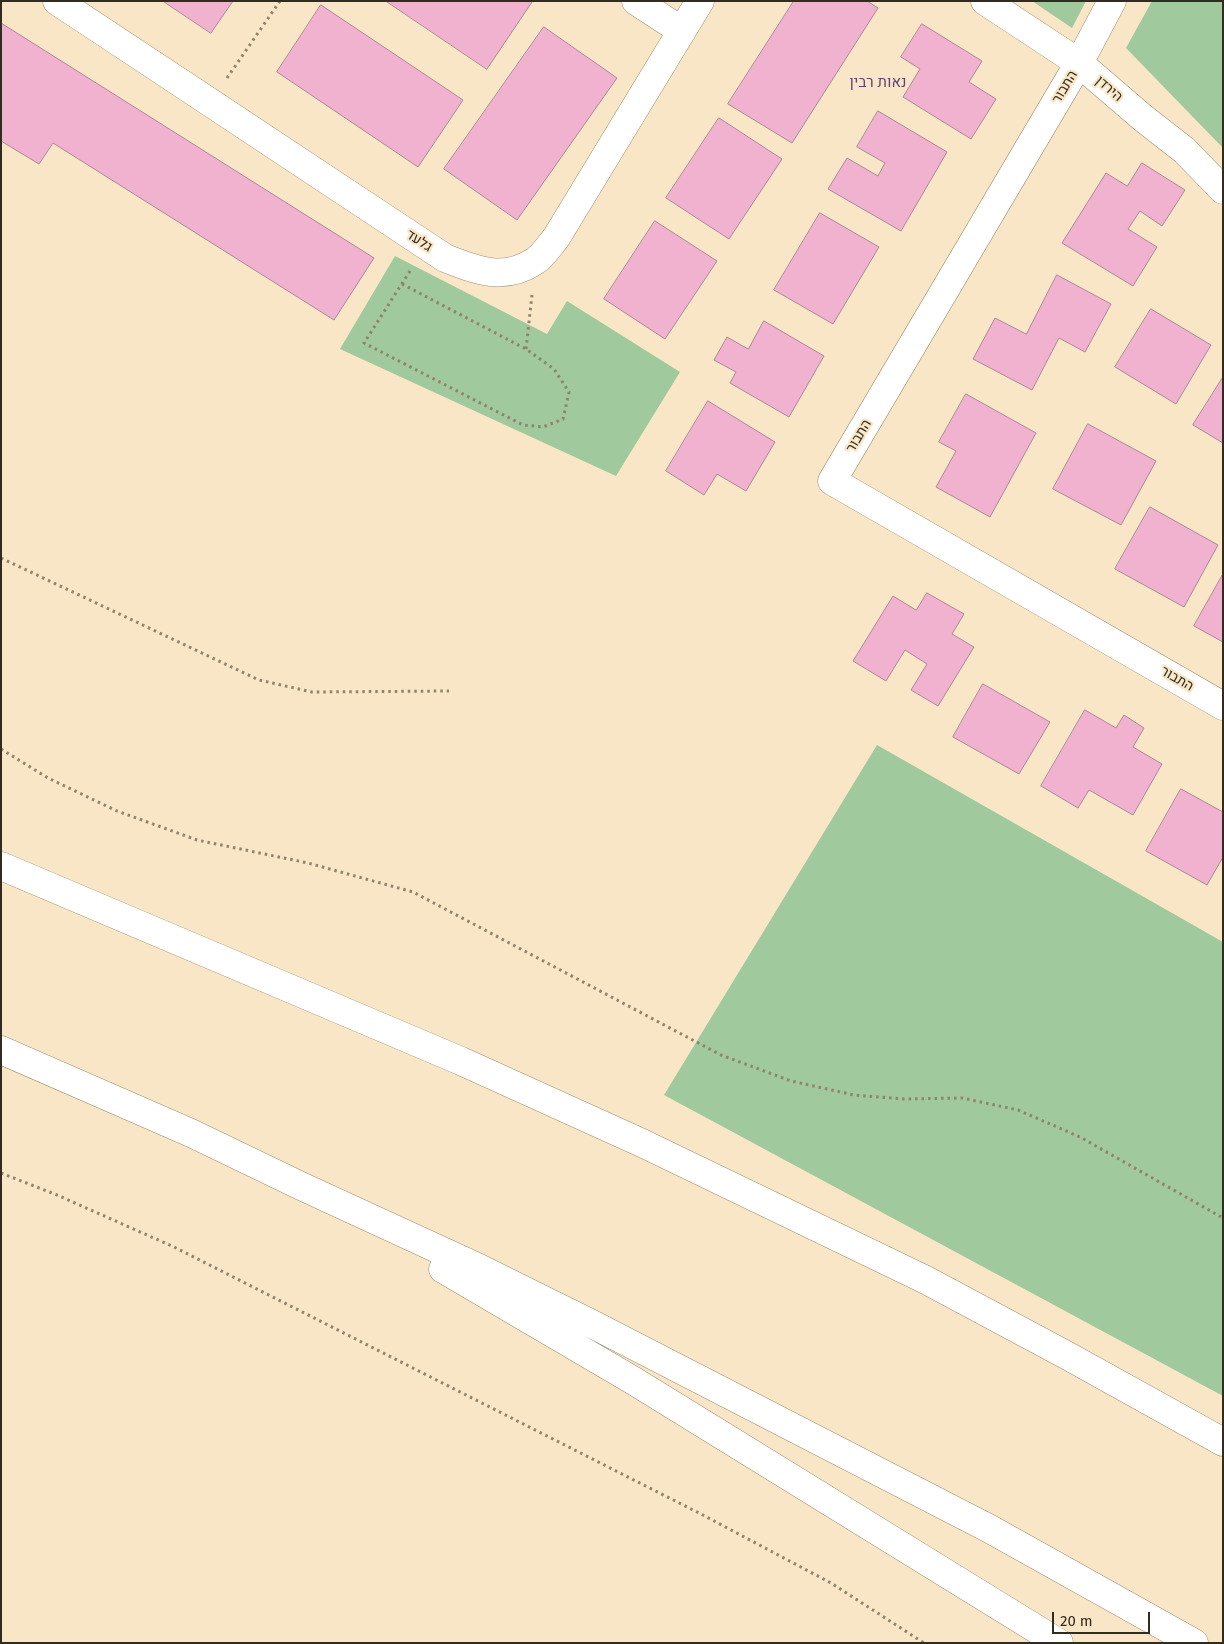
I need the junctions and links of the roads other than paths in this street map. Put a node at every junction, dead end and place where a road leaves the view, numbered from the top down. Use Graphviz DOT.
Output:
graph roads {
  1 [pos="57,1"];
  2 [pos="636,1"];
  3 [pos="700,1"];
  4 [pos="985,1"];
  5 [pos="1112,1"];
  6 [pos="682,31"];
  7 [pos="1079,63"];
  8 [pos="1223,190"];
  9 [pos="1223,706"];
  10 [pos="1,866"];
  11 [pos="1,1050"];
  12 [pos="301,1186"];
  13 [pos="1068,1356"];
  14 [pos="1223,1437"];
  15 [pos="1223,1442"];
  16 [pos="1059,1643"];
  17 [pos="1194,1643"];
  1 -- 6 [label="main road, גלעד"];
  2 -- 6 [label="main road"];
  3 -- 6 [label="main road, גלעד"];
  4 -- 7 [label="main road, הירדן"];
  5 -- 7 [label="main road, התבור"];
  7 -- 8 [label="main road, הירדן"];
  7 -- 9 [label="main road, התבור"];
  10 -- 13 [label="main road"];
  11 -- 12 [label="main road"];
  12 -- 16 [label="main road"];
  12 -- 17 [label="main road"];
  13 -- 14 [label="main road"];
  13 -- 15 [label="main road"];
}
